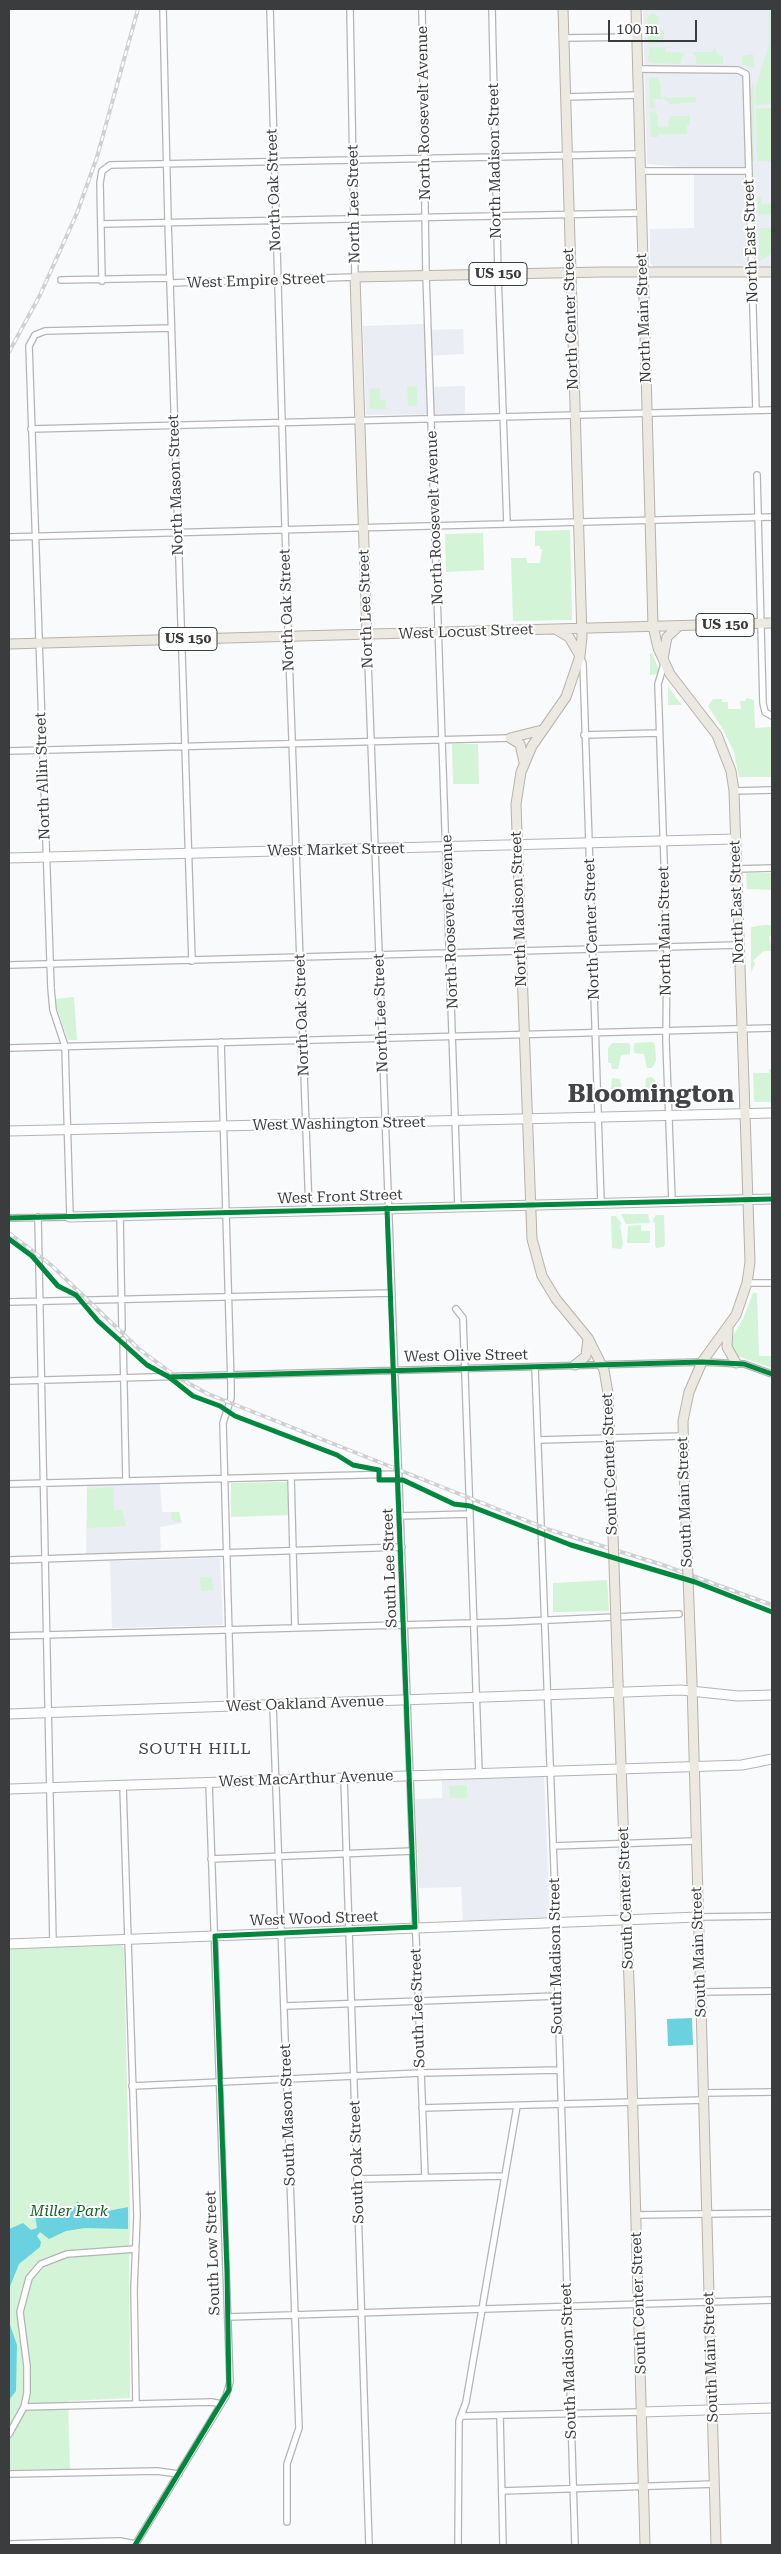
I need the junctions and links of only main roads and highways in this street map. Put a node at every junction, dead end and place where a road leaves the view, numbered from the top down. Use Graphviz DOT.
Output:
graph roads {
  1 [pos="563,9"];
  2 [pos="636,9"];
  3 [pos="642,272"];
  4 [pos="772,272"];
  5 [pos="569,273"];
  6 [pos="355,278"];
  7 [pos="772,624"];
  8 [pos="654,626"];
  9 [pos="678,626"];
  10 [pos="582,629"];
  11 [pos="554,630"];
  12 [pos="367,635"];
  13 [pos="9,644"];
  14 [pos="580,656"];
  15 [pos="663,660"];
  16 [pos="542,730"];
  17 [pos="524,762"];
  18 [pos="735,839"];
  19 [pos="517,844"];
  20 [pos="9,858"];
  21 [pos="745,1113"];
  22 [pos="772,1113"];
  23 [pos="527,1120"];
  24 [pos="9,1131"];
  25 [pos="772,1199"];
  26 [pos="748,1200"];
  27 [pos="530,1205"];
  28 [pos="70,1217"];
  29 [pos="747,1284"];
  30 [pos="728,1329"];
  31 [pos="588,1338"];
  32 [pos="736,1363"];
  33 [pos="575,1365"];
  34 [pos="692,1687"];
  35 [pos="618,1692"];
  36 [pos="772,1695"];
  37 [pos="9,1714"];
  38 [pos="772,1759"];
  39 [pos="693,1766"];
  40 [pos="622,1768"];
  41 [pos="9,1789"];
  42 [pos="698,1917"];
  43 [pos="626,1919"];
  44 [pos="9,1944"];
  45 [pos="772,2408"];
  46 [pos="712,2409"];
  47 [pos="642,2412"];
  48 [pos="645,2545"];
  49 [pos="716,2545"];
  1 -- 5 [label="main road, North Center Street"];
  2 -- 3 [label="main road, North Main Street"];
  3 -- 4 [label="main road, US 150"];
  3 -- 5 [label="main road, West Empire Street / US 150"];
  3 -- 8 [label="main road, North Main Street"];
  5 -- 6 [label="main road, West Empire Street / US 150"];
  5 -- 10 [label="main road, North Center Street"];
  6 -- 12 [label="main road, North Lee Street"];
  7 -- 9 [label="main road, US 150"];
  8 -- 9 [label="main road, US 150"];
  8 -- 10 [label="main road, West Locust Street / US 150"];
  8 -- 15 [label="main road, North East Street"];
  9 -- 15 [label="main road"];
  10 -- 11 [label="main road, West Locust Street / US 150"];
  10 -- 14 [label="main road, North Madison Street"];
  11 -- 12 [label="main road, West Locust Street / US 150"];
  11 -- 14 [label="main road"];
  12 -- 13 [label="main road, West Locust Street / US 150"];
  14 -- 16 [label="main road, North Madison Street"];
  15 -- 18 [label="main road, North East Street"];
  16 -- 17 [label="main road, North Madison Street"];
  16 -- 17 [label="main road"];
  17 -- 19 [label="main road, North Madison Street"];
  18 -- 19 [label="main road, West Market Street"];
  18 -- 21 [label="main road, North East Street"];
  19 -- 20 [label="main road, West Market Street"];
  19 -- 23 [label="main road, North Madison Street"];
  21 -- 22 [label="main road, West Washington Street"];
  21 -- 23 [label="main road, West Washington Street"];
  21 -- 26 [label="main road, North East Street"];
  23 -- 24 [label="main road, West Washington Street"];
  23 -- 27 [label="main road, North Madison Street"];
  25 -- 26 [label="main road, West Front Street"];
  26 -- 27 [label="main road, West Front Street"];
  26 -- 29 [label="main road, North East Street"];
  27 -- 28 [label="main road, West Front Street"];
  27 -- 31 [label="main road, South Center Street"];
  29 -- 30 [label="main road, South Main Street"];
  30 -- 32 [label="main road"];
  30 -- 34 [label="main road, South Main Street, bridge"];
  31 -- 33 [label="main road"];
  31 -- 35 [label="main road, South Center Street, bridge"];
  34 -- 35 [label="main road, West Oakland Avenue"];
  34 -- 36 [label="main road, West Oakland Avenue"];
  34 -- 39 [label="main road, South Main Street"];
  35 -- 37 [label="main road, West Oakland Avenue"];
  35 -- 40 [label="main road, South Center Street"];
  38 -- 39 [label="main road, West MacArthur Avenue"];
  39 -- 40 [label="main road, West MacArthur Avenue"];
  39 -- 42 [label="main road, South Main Street"];
  40 -- 41 [label="main road, West MacArthur Avenue"];
  40 -- 43 [label="main road, South Center Street"];
  42 -- 43 [label="main road, West Wood Street"];
  42 -- 46 [label="main road, South Main Street"];
  43 -- 44 [label="main road, West Wood Street"];
  43 -- 47 [label="main road, South Center Street"];
  45 -- 46 [label="main road"];
  46 -- 47 [label="main road"];
  46 -- 49 [label="main road, South Main Street"];
  47 -- 48 [label="main road, South Center Street"];
}
